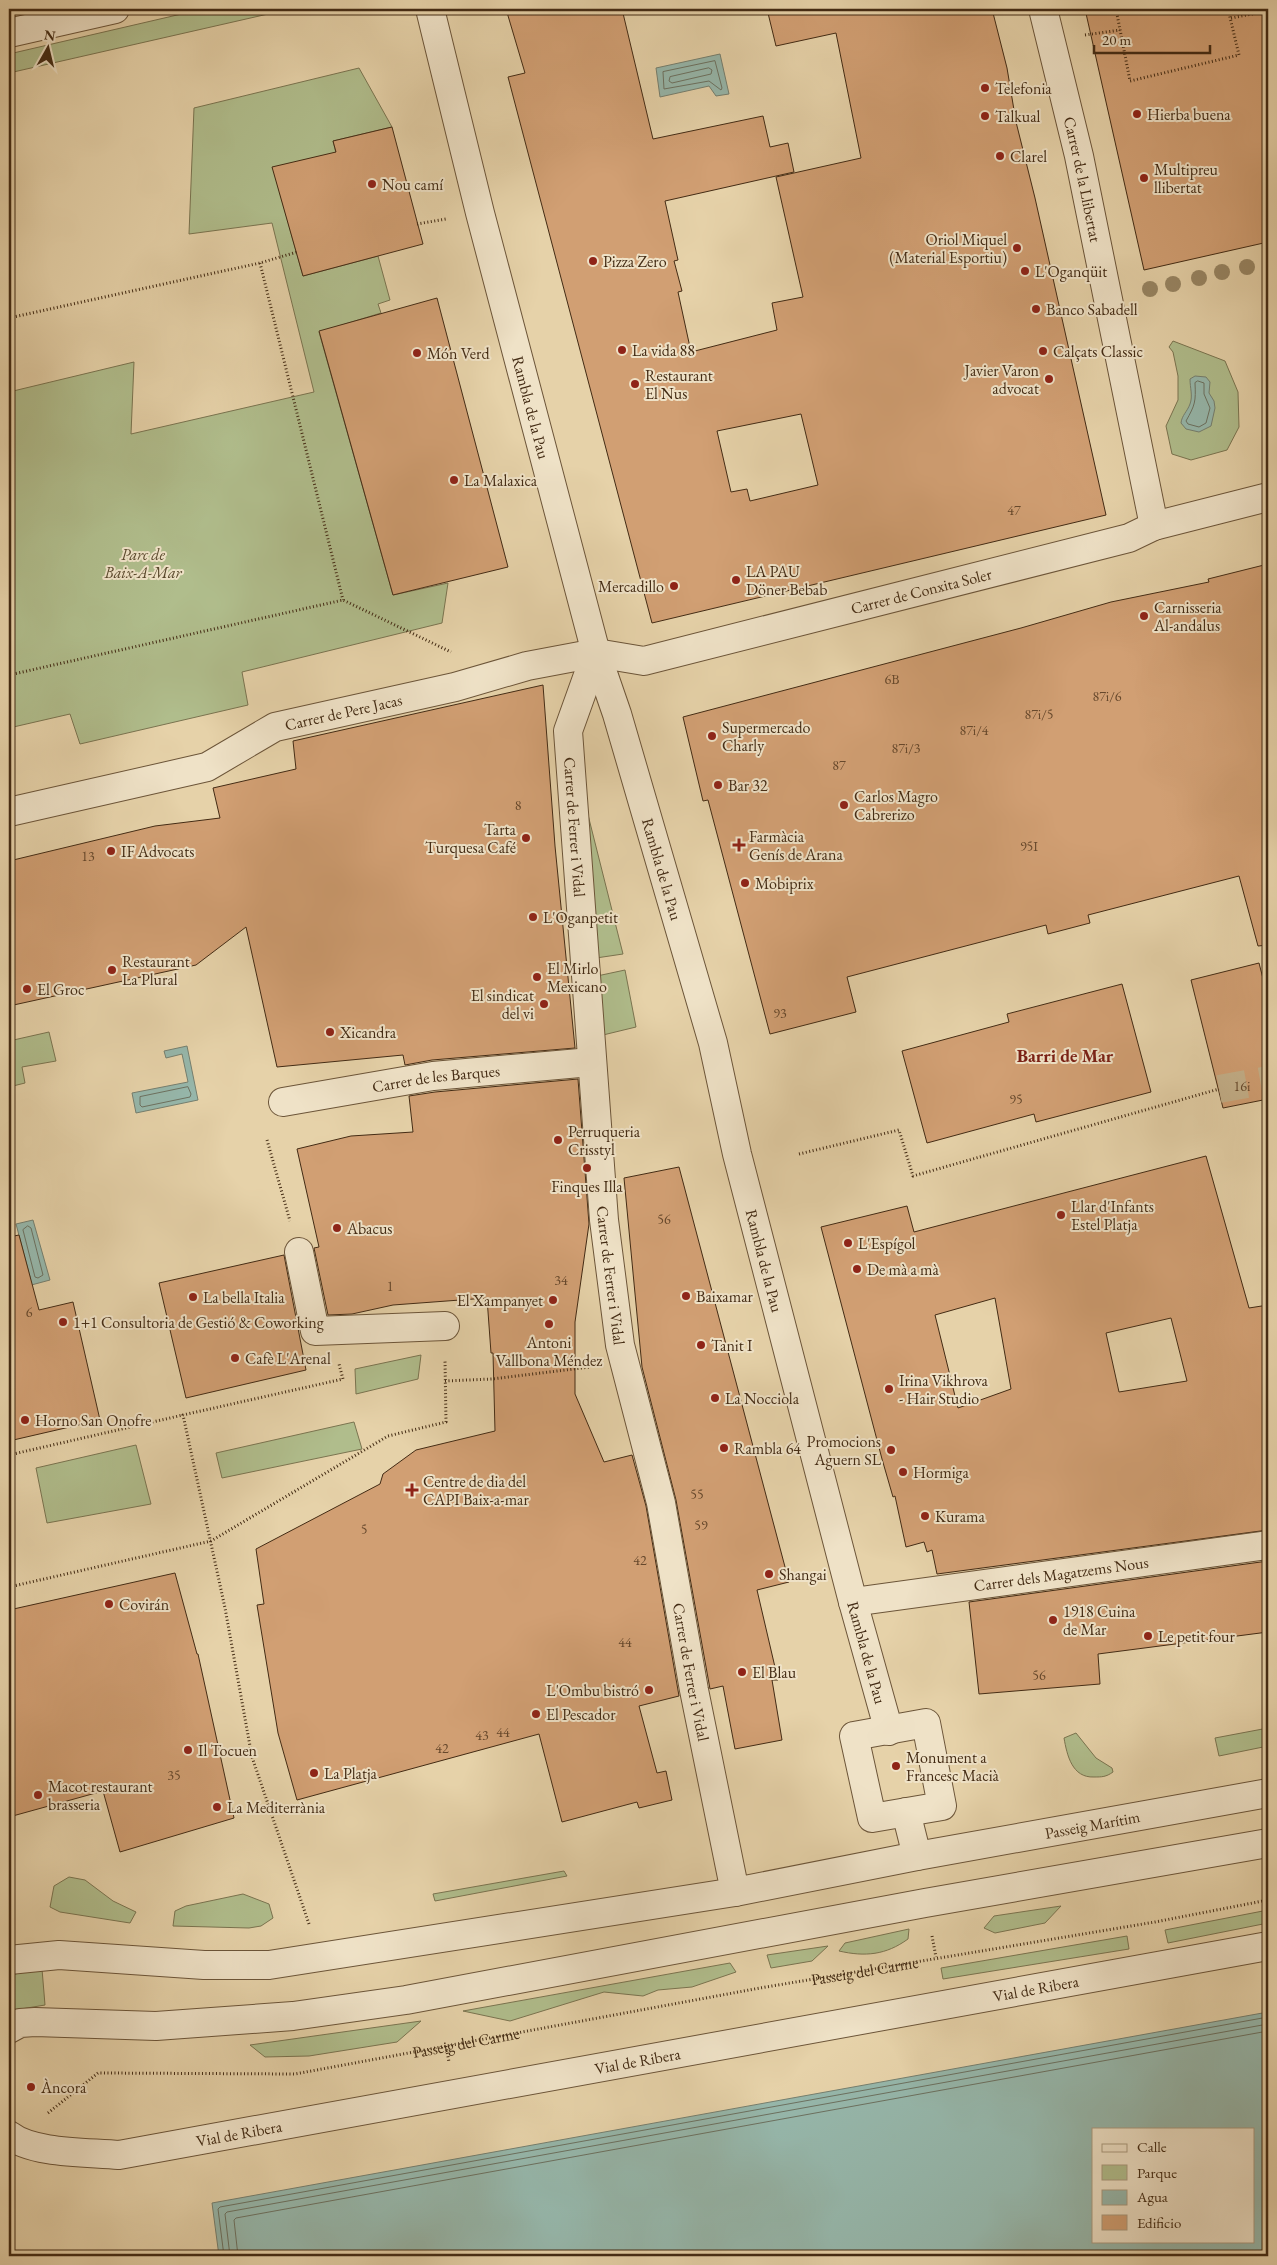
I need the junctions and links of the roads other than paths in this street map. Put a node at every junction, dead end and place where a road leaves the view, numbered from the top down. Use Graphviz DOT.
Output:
graph roads {
  1 [pos="115,9"];
  2 [pos="430,9"];
  3 [pos="1043,9"];
  4 [pos="9,33"];
  5 [pos="1268,497"];
  6 [pos="1154,526"];
  7 [pos="686,649"];
  8 [pos="596,653"];
  9 [pos="9,812"];
  10 [pos="591,1062"];
  11 [pos="283,1102"];
  12 [pos="299,1252"];
  13 [pos="445,1326"];
  14 [pos="1268,1545"];
  15 [pos="853,1602"];
  16 [pos="889,1731"];
  17 [pos="1268,1793"];
  18 [pos="906,1812"];
  19 [pos="1268,1843"];
  20 [pos="917,1856"];
  21 [pos="735,1892"];
  22 [pos="1268,1946"];
  23 [pos="9,1960"];
  24 [pos="9,2029"];
  25 [pos="14,2139"];
  1 -- 4 [label="street"];
  2 -- 8 [label="street, Rambla de la Pau"];
  3 -- 6 [label="street, Carrer de la Llibertat"];
  5 -- 6 [label="street, Carrer de Conxita Soler"];
  6 -- 7 [label="street, Carrer de Conxita Soler"];
  7 -- 8 [label="street, Carrer de Pere Jacas"];
  8 -- 9 [label="street, Carrer de Pere Jacas"];
  8 -- 10 [label="street, Carrer de Ferrer i Vidal"];
  8 -- 15 [label="street, Rambla de la Pau"];
  10 -- 11 [label="street, Carrer de les Barques"];
  10 -- 21 [label="street, Carrer de Ferrer i Vidal"];
  12 -- 13 [label="street"];
  14 -- 15 [label="street, Carrer dels Magatzems Nous"];
  15 -- 16 [label="street, Rambla de la Pau"];
  16 -- 18 [label="street"];
  16 -- 18 [label="street"];
  17 -- 20 [label="street, Passeig Marítim"];
  18 -- 20 [label="street"];
  19 -- 24 [label="street"];
  20 -- 21 [label="street"];
  21 -- 23 [label="street"];
  22 -- 25 [label="street, Vial de Ribera"];
}
